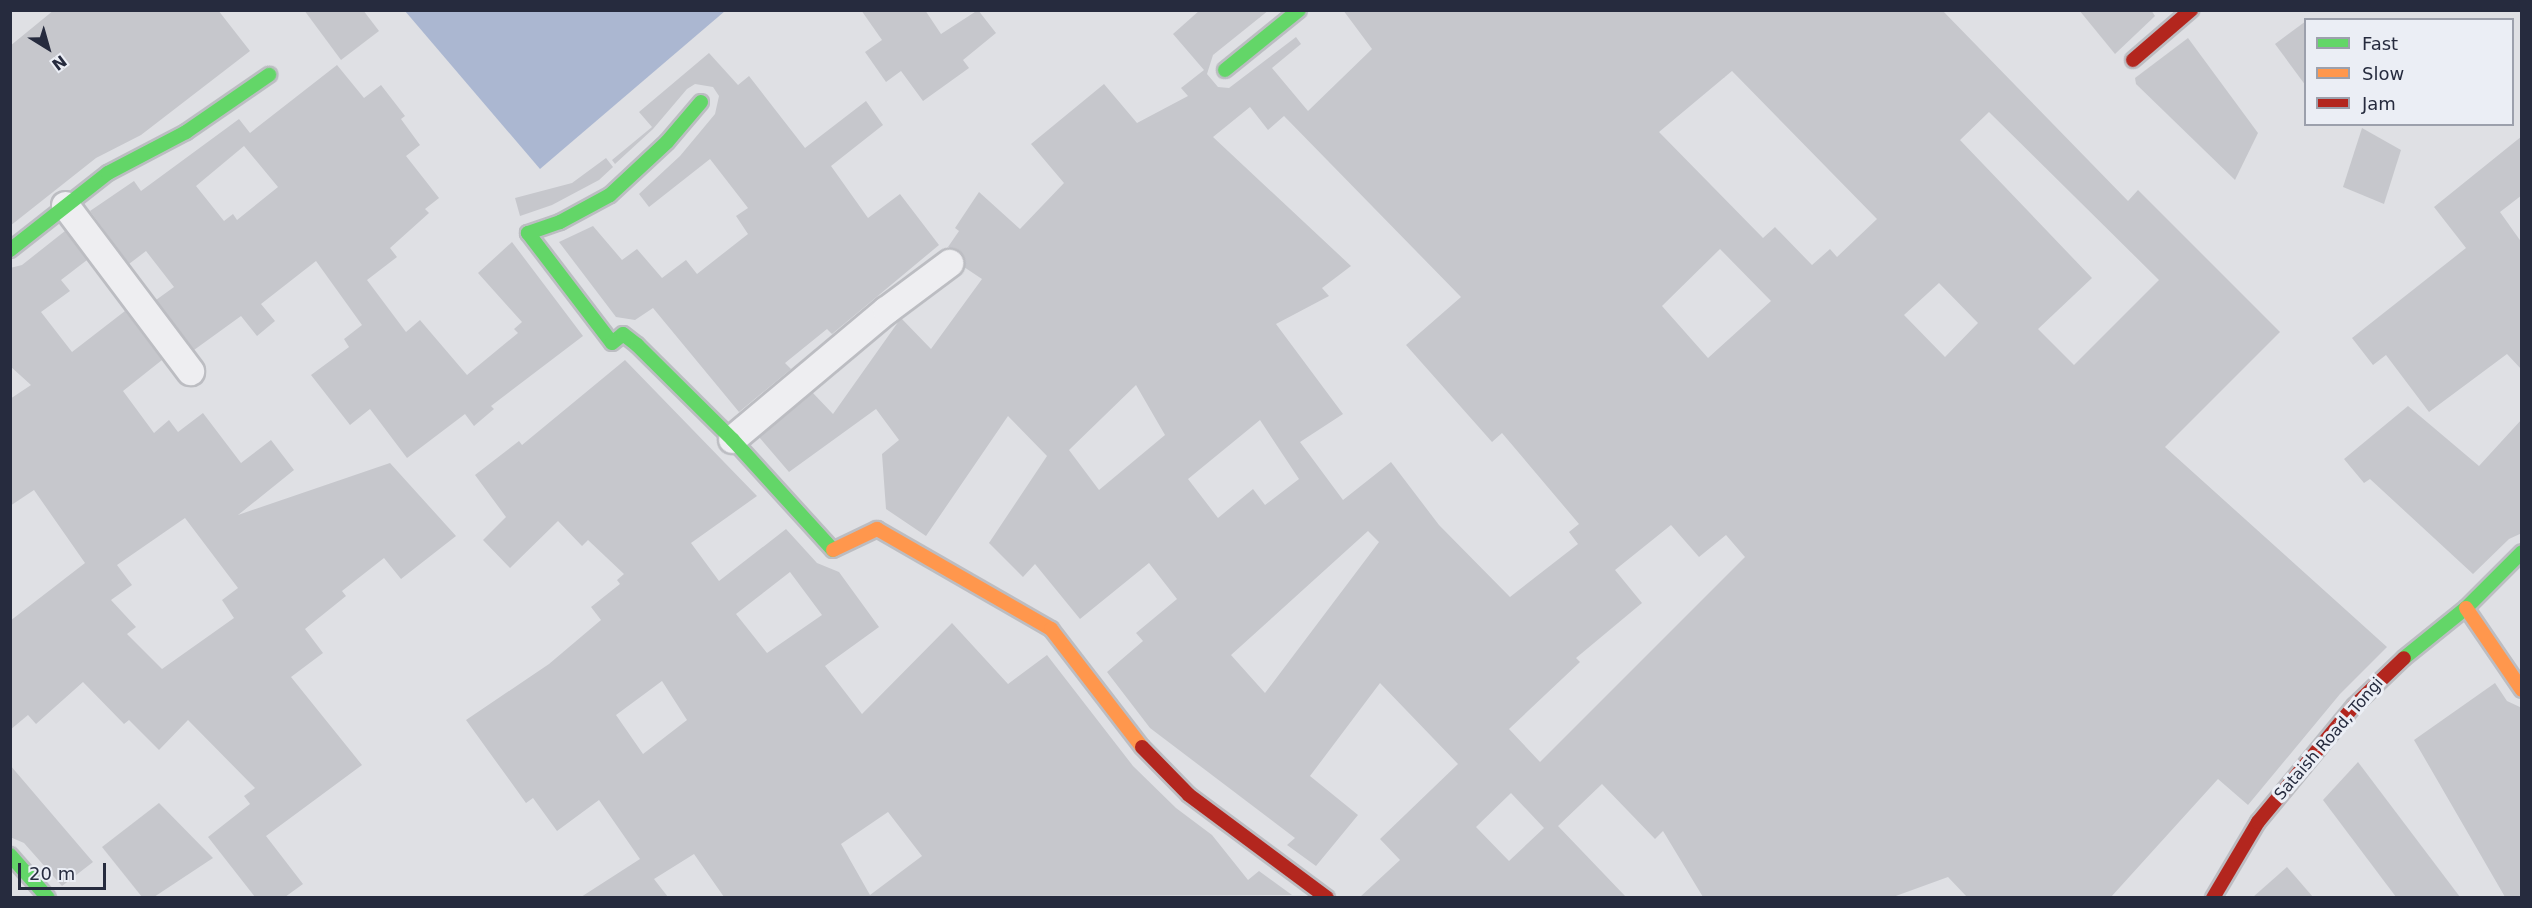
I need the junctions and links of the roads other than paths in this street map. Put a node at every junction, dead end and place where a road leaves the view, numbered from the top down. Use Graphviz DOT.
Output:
graph roads {
  1 [pos="1299,10"];
  2 [pos="2191,10"];
  3 [pos="2133,60"];
  4 [pos="1225,70"];
  5 [pos="269,75"];
  6 [pos="701,102"];
  7 [pos="65,205"];
  8 [pos="10,250"];
  9 [pos="949,263"];
  10 [pos="190,371"];
  11 [pos="732,439"];
  12 [pos="2522,552"];
  13 [pos="2466,608"];
  14 [pos="2522,690"];
  15 [pos="10,855"];
  16 [pos="48,897"];
  17 [pos="1327,897"];
  18 [pos="2213,897"];
  1 -- 4 [label="street"];
  2 -- 3 [label="street"];
  5 -- 7 [label="street"];
  6 -- 11 [label="street"];
  7 -- 8 [label="street"];
  7 -- 10 [label="street"];
  9 -- 11 [label="street"];
  11 -- 17 [label="street"];
  12 -- 13 [label="street, Sataish Road, Tongi"];
  13 -- 14 [label="street"];
  13 -- 18 [label="street, Sataish Road, Tongi"];
  15 -- 16 [label="street"];
}
